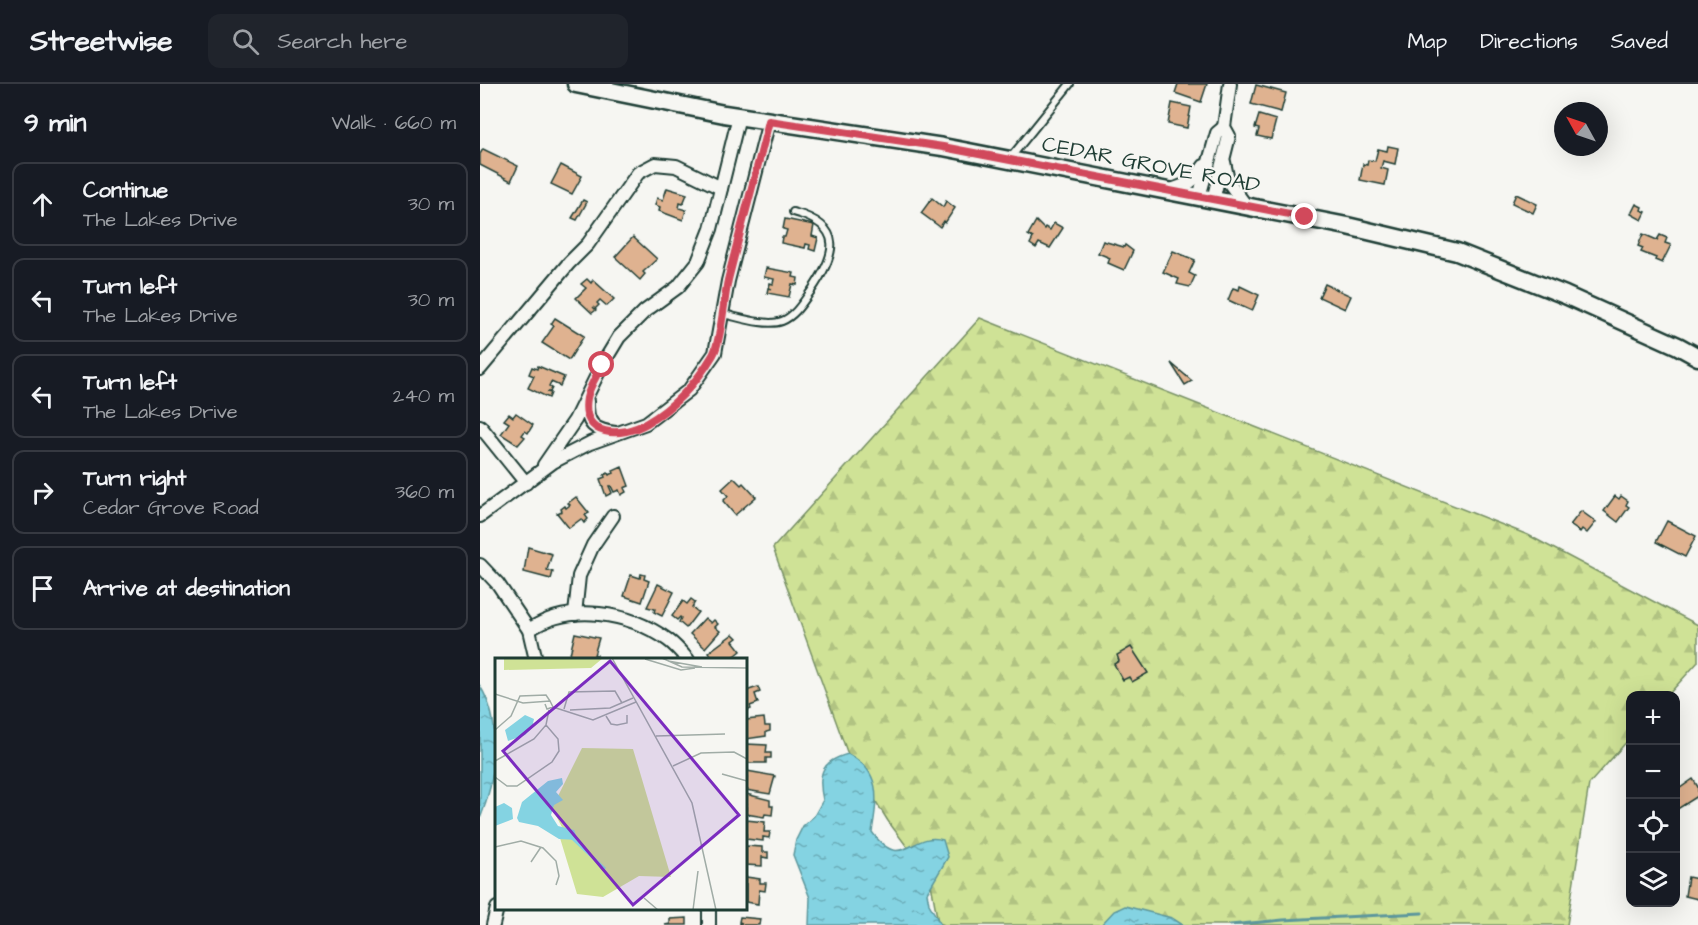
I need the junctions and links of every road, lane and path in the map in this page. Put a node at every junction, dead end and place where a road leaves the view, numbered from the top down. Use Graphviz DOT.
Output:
graph roads {
  1 [pos="576,84"];
  2 [pos="1070,84"];
  3 [pos="1230,84"];
  4 [pos="739,116"];
  5 [pos="769,121"];
  6 [pos="1224,127"];
  7 [pos="1211,154"];
  8 [pos="1223,158"];
  9 [pos="1009,160"];
  10 [pos="721,188"];
  11 [pos="1167,191"];
  12 [pos="1206,198"];
  13 [pos="1246,206"];
  14 [pos="793,212"];
  15 [pos="722,314"];
  16 [pos="1698,357"];
  17 [pos="480,369"];
  18 [pos="587,397"];
  19 [pos="480,426"];
  20 [pos="618,433"];
  21 [pos="538,474"];
  22 [pos="526,483"];
  23 [pos="480,516"];
  24 [pos="613,516"];
  25 [pos="480,565"];
  26 [pos="575,614"];
  27 [pos="529,630"];
  28 [pos="536,658"];
  29 [pos="686,658"];
  30 [pos="497,910"];
  31 [pos="494,925"];
  1 -- 4 [label="main road, CEDAR GROVE ROAD"];
  2 -- 9 [label="lane"];
  3 -- 6 [label="street"];
  4 -- 5 [label="main road, CEDAR GROVE ROAD"];
  4 -- 10 [label="street"];
  5 -- 9 [label="main road, CEDAR GROVE ROAD"];
  5 -- 15 [label="street"];
  6 -- 7 [label="street"];
  6 -- 8 [label="street"];
  7 -- 11 [label="street"];
  7 -- 12 [label="street"];
  8 -- 12 [label="street"];
  8 -- 13 [label="street"];
  9 -- 11 [label="main road, CEDAR GROVE ROAD"];
  10 -- 17 [label="street"];
  10 -- 18 [label="street"];
  11 -- 12 [label="main road, CEDAR GROVE ROAD"];
  12 -- 13 [label="main road, CEDAR GROVE ROAD"];
  13 -- 16 [label="main road, CEDAR GROVE ROAD"];
  14 -- 15 [label="lane"];
  15 -- 20 [label="street"];
  18 -- 20 [label="street"];
  18 -- 21 [label="street"];
  19 -- 22 [label="street"];
  20 -- 21 [label="street"];
  21 -- 22 [label="street"];
  22 -- 23 [label="street"];
  24 -- 26 [label="street"];
  25 -- 27 [label="street"];
  26 -- 27 [label="street"];
  26 -- 29 [label="street"];
  27 -- 28 [label="street"];
  30 -- 31 [label="street"];
}
